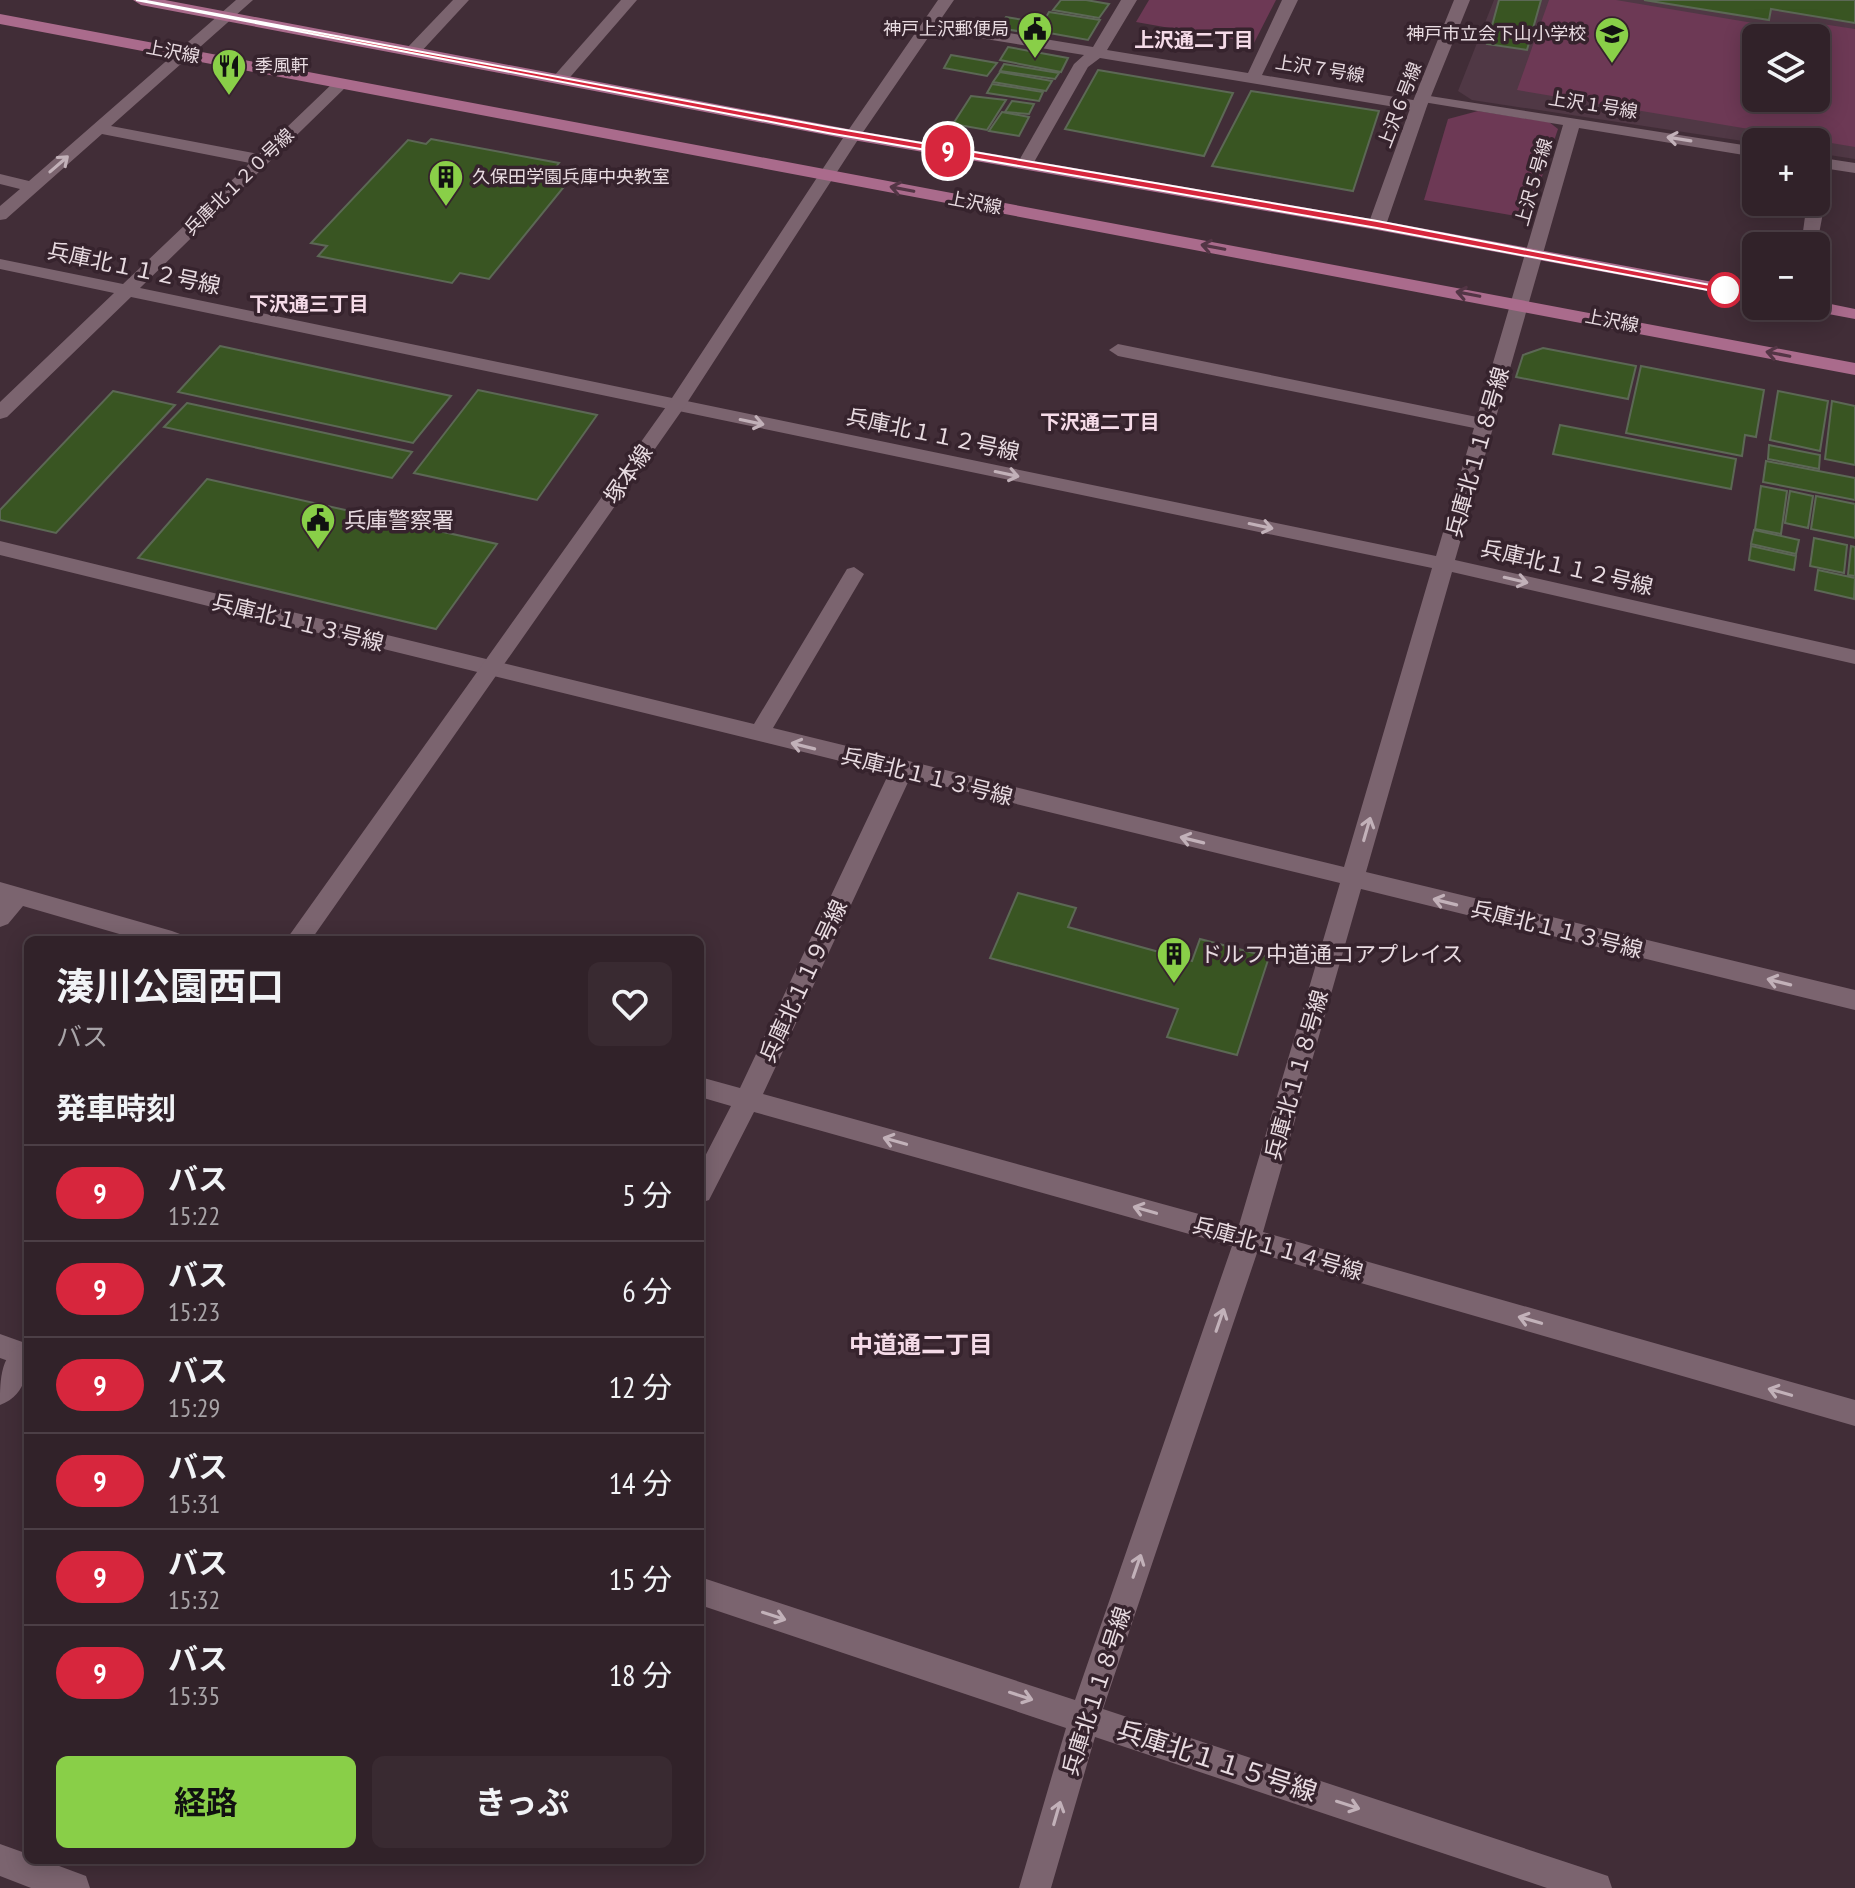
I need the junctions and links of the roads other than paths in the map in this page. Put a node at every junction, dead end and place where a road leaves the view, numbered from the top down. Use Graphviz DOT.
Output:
graph roads {
  1 [pos="141,0"];
  2 [pos="245,0"];
  3 [pos="461,0"];
  4 [pos="629,0"];
  5 [pos="946,0"];
  6 [pos="1129,0"];
  7 [pos="1290,0"];
  8 [pos="1462,0"];
  9 [pos="227,16"];
  10 [pos="0,19"];
  11 [pos="930,25"];
  12 [pos="413,51"];
  13 [pos="1098,52"];
  14 [pos="184,54"];
  15 [pos="1253,78"];
  16 [pos="559,80"];
  17 [pos="340,85"];
  18 [pos="1421,101"];
  19 [pos="1572,122"];
  20 [pos="99,129"];
  21 [pos="853,135"];
  22 [pos="1742,150"];
  23 [pos="262,160"];
  24 [pos="1025,164"];
  25 [pos="1855,168"];
  26 [pos="828,175"];
  27 [pos="1830,177"];
  28 [pos="0,179"];
  29 [pos="33,187"];
  30 [pos="0,215"];
  31 [pos="1377,225"];
  32 [pos="1534,254"];
  33 [pos="0,264"];
  34 [pos="125,290"];
  35 [pos="1742,292"];
  36 [pos="1520,304"];
  37 [pos="1830,309"];
  38 [pos="1855,314"];
  39 [pos="1118,350"];
  40 [pos="1855,369"];
  41 [pos="676,406"];
  42 [pos="0,413"];
  43 [pos="1485,424"];
  44 [pos="0,548"];
  45 [pos="1444,564"];
  46 [pos="854,574"];
  47 [pos="1855,657"];
  48 [pos="489,669"];
  49 [pos="758,735"];
  50 [pos="902,770"];
  51 [pos="1353,879"];
  52 [pos="9,894"];
  53 [pos="0,918"];
  54 [pos="158,936"];
  55 [pos="301,936"];
  56 [pos="1855,1000"];
  57 [pos="704,1088"];
  58 [pos="747,1100"];
  59 [pos="704,1184"];
  60 [pos="1248,1239"];
  61 [pos="21,1352"];
  62 [pos="0,1392"];
  63 [pos="1855,1413"];
  64 [pos="704,1592"];
  65 [pos="1085,1717"];
  66 [pos="0,1860"];
  67 [pos="74,1888"];
  68 [pos="1035,1888"];
  69 [pos="1596,1888"];
  1 -- 9 [label="main road"];
  2 -- 9 [label="street"];
  3 -- 12 [label="street"];
  4 -- 16 [label="street"];
  5 -- 11 [label="street, 塚本線"];
  6 -- 13 [label="street"];
  7 -- 15 [label="street"];
  8 -- 18 [label="street, 上沢６号線"];
  9 -- 12 [label="main road"];
  9 -- 14 [label="street"];
  10 -- 14 [label="main road, 上沢線"];
  11 -- 13 [label="street, 上沢７号線"];
  11 -- 21 [label="street, 塚本線"];
  12 -- 16 [label="main road"];
  13 -- 15 [label="street, 上沢７号線"];
  13 -- 24 [label="street"];
  14 -- 17 [label="main road, 上沢線"];
  14 -- 20 [label="street"];
  15 -- 18 [label="street, 上沢７号線"];
  16 -- 21 [label="main road"];
  17 -- 23 [label="street, 兵庫北１２０号線"];
  17 -- 26 [label="main road, 上沢線"];
  18 -- 19 [label="street, 上沢１号線"];
  18 -- 31 [label="street, 上沢６号線"];
  22 -- 19 [label="street, 上沢１号線, one-way"];
  19 -- 32 [label="street, 上沢５号線"];
  20 -- 23 [label="street"];
  29 -- 20 [label="street, one-way"];
  21 -- 24 [label="main road"];
  21 -- 26 [label="street, 塚本線"];
  23 -- 34 [label="street, 兵庫北１２０号線"];
  24 -- 31 [label="main road"];
  25 -- 27 [label="street"];
  36 -- 26 [label="main road, 上沢線, one-way"];
  26 -- 41 [label="street, 塚本線"];
  28 -- 29 [label="street"];
  29 -- 30 [label="street"];
  31 -- 32 [label="main road"];
  32 -- 35 [label="main road"];
  32 -- 36 [label="street, 兵庫北１１８号線"];
  33 -- 34 [label="street, 兵庫北１１２号線"];
  34 -- 41 [label="street, 兵庫北１１２号線"];
  34 -- 42 [label="street, 兵庫北１２０号線"];
  40 -- 36 [label="main road, 上沢線, one-way"];
  36 -- 43 [label="street, 兵庫北１１８号線"];
  37 -- 38 [label="main road"];
  39 -- 43 [label="street"];
  41 -- 45 [label="street, 兵庫北１１２号線, one-way"];
  41 -- 48 [label="street, 塚本線"];
  43 -- 45 [label="street, 兵庫北１１８号線"];
  44 -- 48 [label="street, 兵庫北１１３号線"];
  45 -- 47 [label="street, 兵庫北１１２号線, one-way"];
  51 -- 45 [label="street, 兵庫北１１８号線, one-way"];
  46 -- 49 [label="street"];
  48 -- 49 [label="street, 兵庫北１１３号線"];
  48 -- 55 [label="street, 塚本線"];
  50 -- 49 [label="street, 兵庫北１１３号線, one-way"];
  51 -- 50 [label="street, 兵庫北１１３号線, one-way"];
  50 -- 58 [label="street, 兵庫北１１９号線"];
  56 -- 51 [label="street, 兵庫北１１３号線, one-way"];
  51 -- 60 [label="street, 兵庫北１１８号線"];
  52 -- 53 [label="street"];
  52 -- 54 [label="street"];
  57 -- 58 [label="street, 兵庫北１１４号線"];
  58 -- 59 [label="street, 兵庫北１１９号線"];
  60 -- 58 [label="street, 兵庫北１１４号線, one-way"];
  63 -- 60 [label="street, 兵庫北１１４号線, one-way"];
  65 -- 60 [label="street, 兵庫北１１８号線, one-way"];
  61 -- 62 [label="street"];
  64 -- 65 [label="street, 兵庫北１１５号線, one-way"];
  68 -- 65 [label="street, 兵庫北１１８号線, one-way"];
  65 -- 69 [label="street, 兵庫北１１５号線, one-way"];
  66 -- 67 [label="street"];
}
